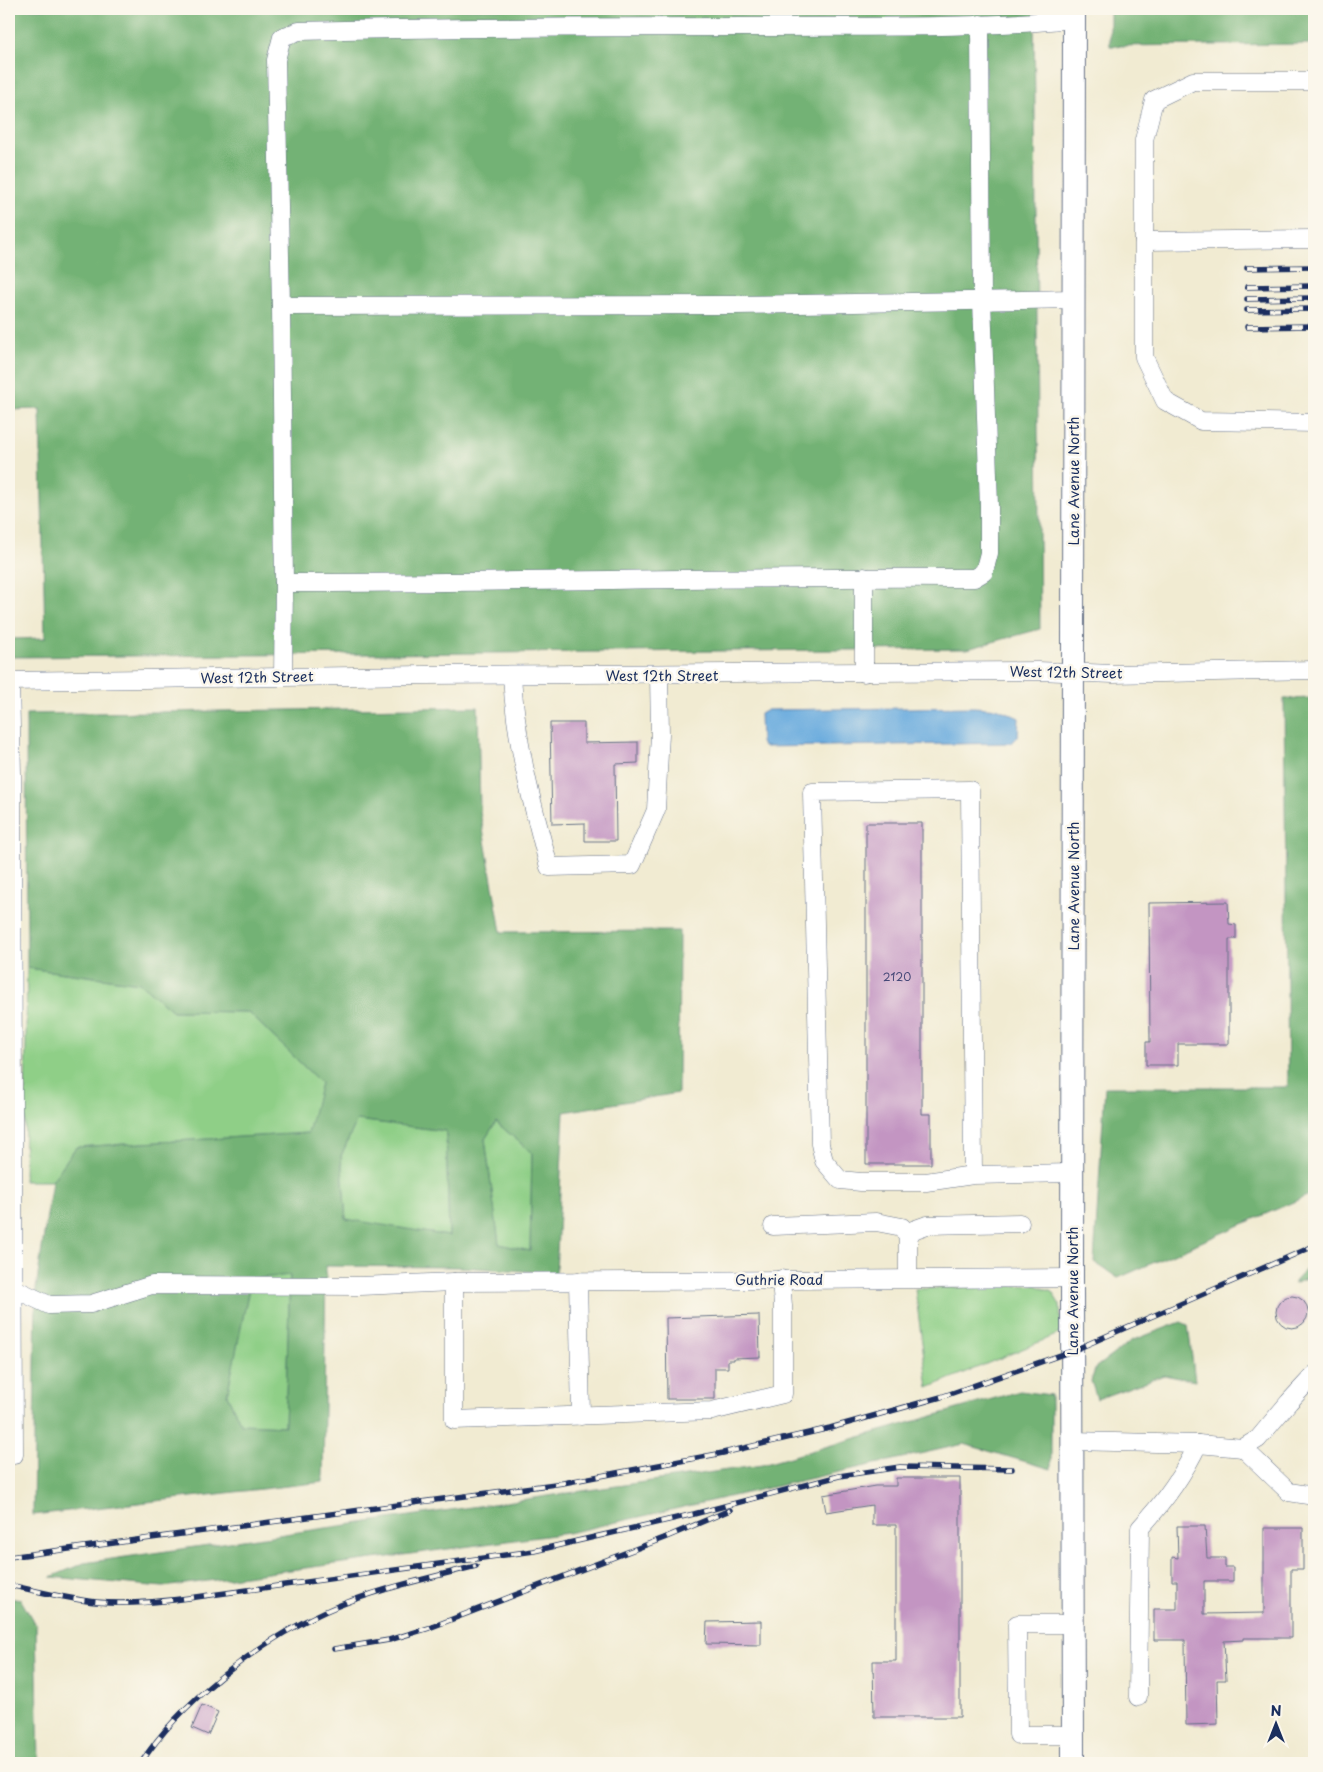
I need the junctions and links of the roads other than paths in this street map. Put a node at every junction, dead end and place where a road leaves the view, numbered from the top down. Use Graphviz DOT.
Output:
graph roads {
  1 [pos="1074,14"];
  2 [pos="980,24"];
  3 [pos="1314,82"];
  4 [pos="1314,239"];
  5 [pos="1144,241"];
  6 [pos="1074,298"];
  7 [pos="982,299"];
  8 [pos="281,306"];
  9 [pos="1314,423"];
  10 [pos="864,577"];
  11 [pos="284,583"];
  12 [pos="1314,670"];
  13 [pos="864,673"];
  14 [pos="1073,673"];
  15 [pos="512,675"];
  16 [pos="660,675"];
  17 [pos="283,677"];
  18 [pos="9,681"];
  19 [pos="1072,1173"];
  20 [pos="973,1175"];
  21 [pos="1020,1223"];
  22 [pos="772,1226"];
  23 [pos="908,1238"];
  24 [pos="908,1278"];
  25 [pos="1072,1278"];
  26 [pos="781,1279"];
  27 [pos="578,1281"];
  28 [pos="454,1282"];
  29 [pos="13,1288"];
  30 [pos="1314,1375"];
  31 [pos="581,1416"];
  32 [pos="1072,1441"];
  33 [pos="1198,1444"];
  34 [pos="1243,1448"];
  35 [pos="14,1455"];
  36 [pos="1289,1492"];
  37 [pos="1314,1496"];
  38 [pos="1314,1508"];
  39 [pos="1073,1624"];
  40 [pos="1138,1697"];
  41 [pos="1073,1735"];
  42 [pos="1073,1763"];
  1 -- 2 [label="street"];
  1 -- 6 [label="main road, Lane Avenue North"];
  2 -- 7 [label="street"];
  2 -- 8 [label="street"];
  3 -- 5 [label="street"];
  4 -- 5 [label="street"];
  5 -- 9 [label="street"];
  6 -- 7 [label="street"];
  6 -- 14 [label="main road, Lane Avenue North"];
  7 -- 8 [label="street"];
  7 -- 10 [label="street"];
  8 -- 11 [label="street"];
  10 -- 11 [label="street"];
  10 -- 13 [label="street"];
  11 -- 17 [label="street"];
  12 -- 14 [label="street, West 12th Street"];
  13 -- 14 [label="street, West 12th Street"];
  13 -- 16 [label="street, West 12th Street"];
  14 -- 19 [label="main road, Lane Avenue North"];
  15 -- 16 [label="street, West 12th Street"];
  15 -- 16 [label="street"];
  15 -- 17 [label="street, West 12th Street"];
  17 -- 18 [label="street, West 12th Street"];
  18 -- 29 [label="street"];
  19 -- 20 [label="street"];
  19 -- 25 [label="main road, Lane Avenue North"];
  20 -- 20 [label="street"];
  21 -- 23 [label="street"];
  22 -- 23 [label="street"];
  23 -- 24 [label="street"];
  24 -- 25 [label="street, Guthrie Road"];
  24 -- 26 [label="street, Guthrie Road"];
  25 -- 32 [label="main road, Lane Avenue North"];
  26 -- 27 [label="street, Guthrie Road"];
  26 -- 31 [label="street"];
  27 -- 28 [label="street, Guthrie Road"];
  27 -- 31 [label="street"];
  28 -- 29 [label="street, Guthrie Road"];
  28 -- 31 [label="street"];
  29 -- 35 [label="street"];
  30 -- 34 [label="street"];
  32 -- 33 [label="street"];
  32 -- 39 [label="main road, Lane Avenue North"];
  33 -- 34 [label="street"];
  33 -- 40 [label="street"];
  34 -- 36 [label="street"];
  36 -- 37 [label="street"];
  36 -- 38 [label="street"];
  39 -- 41 [label="main road, Lane Avenue North"];
  39 -- 41 [label="street"];
  41 -- 42 [label="main road, Lane Avenue North"];
}
